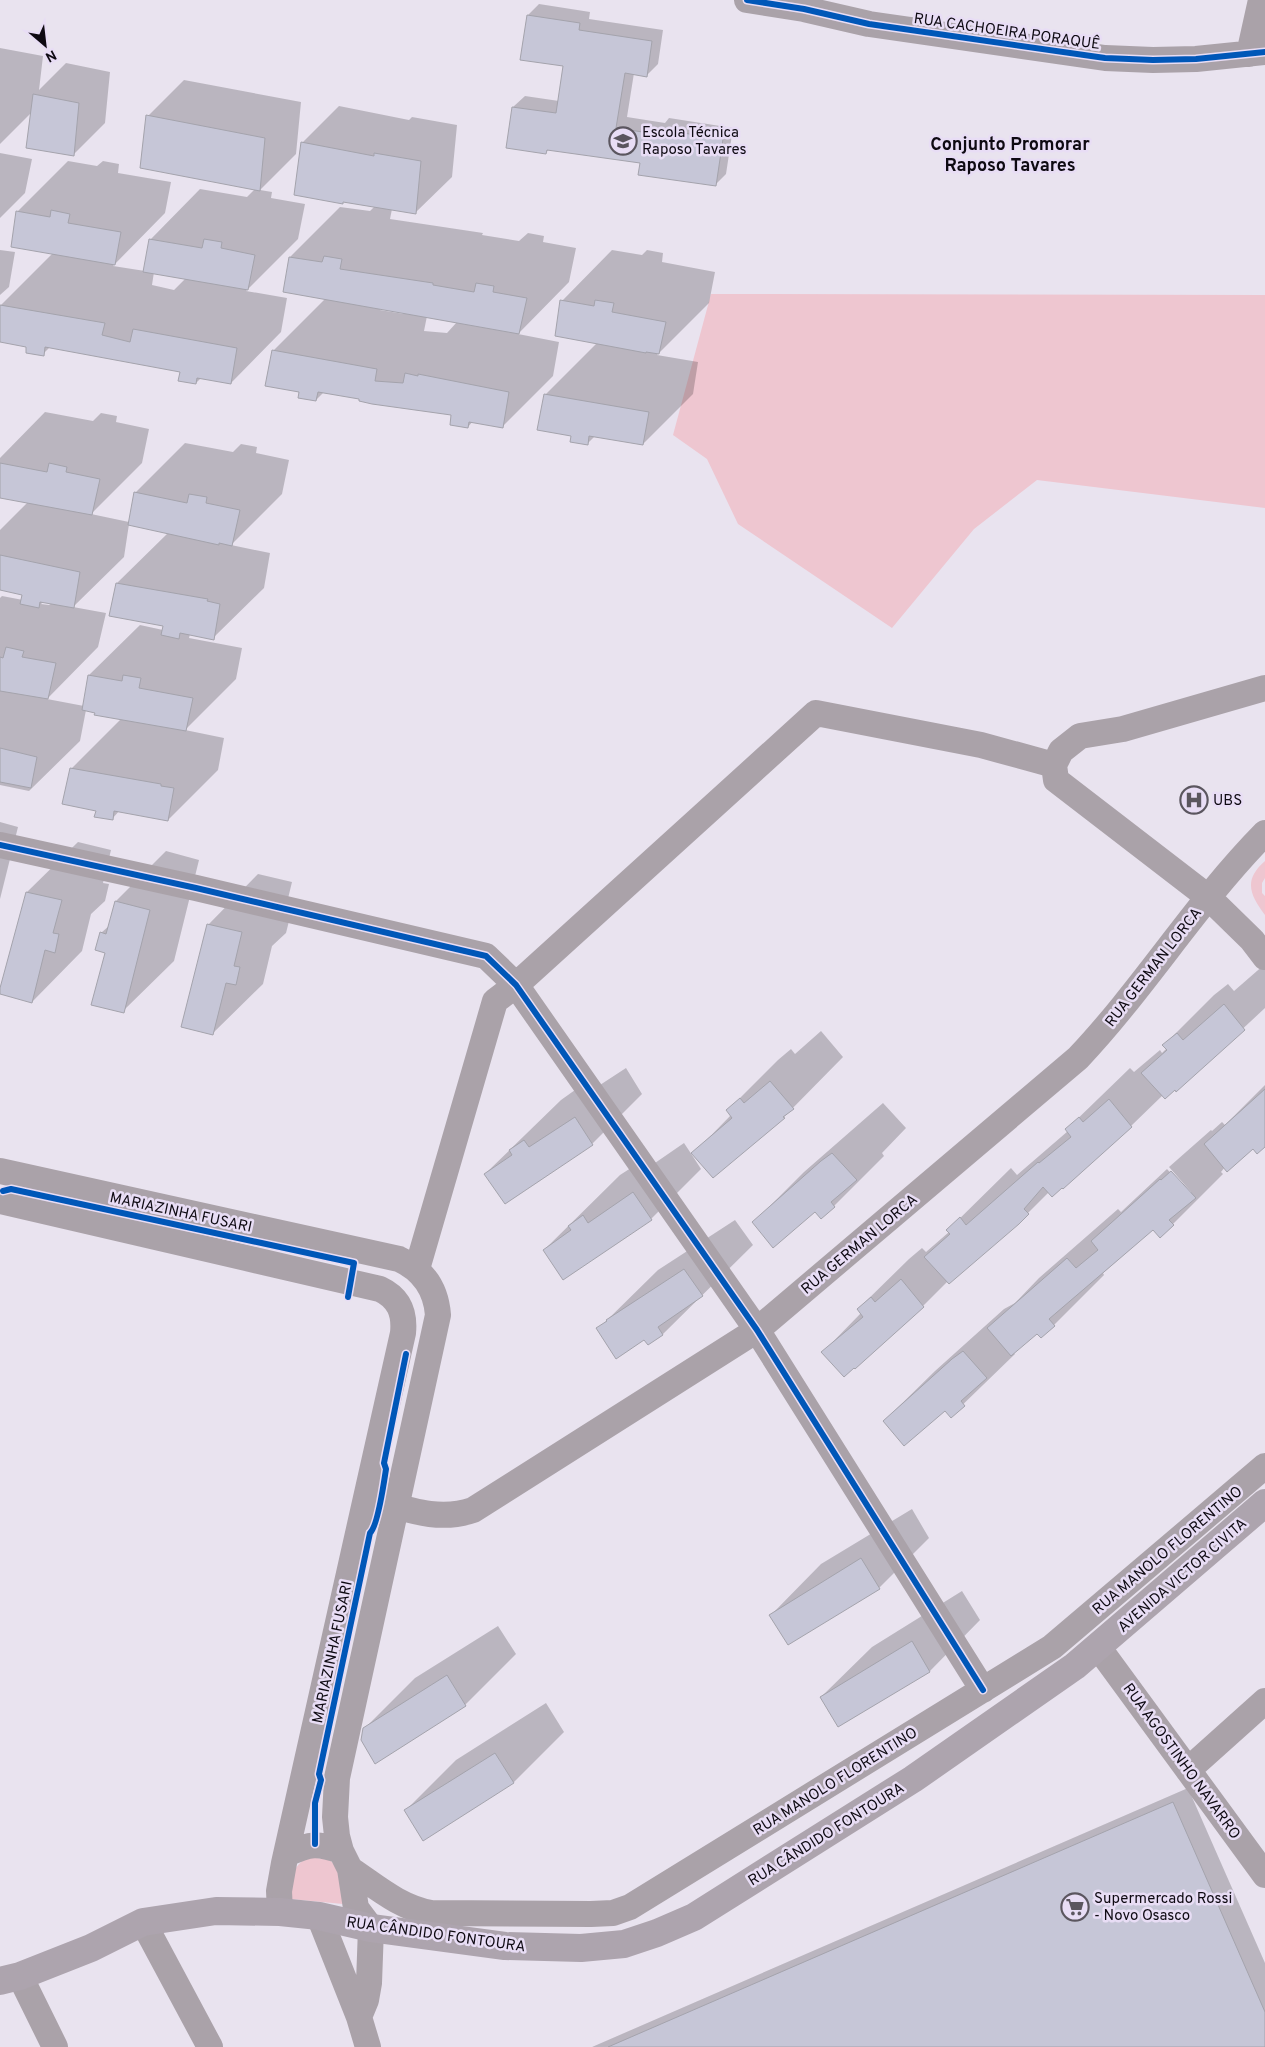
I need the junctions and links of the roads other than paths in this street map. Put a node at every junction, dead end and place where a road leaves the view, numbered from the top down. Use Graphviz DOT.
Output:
graph roads {
  1 [pos="747,0"];
  2 [pos="1261,0"];
  3 [pos="1260,60"];
  4 [pos="1265,688"];
  5 [pos="1054,765"];
  6 [pos="1265,833"];
  7 [pos="0,845"];
  8 [pos="1208,897"];
  9 [pos="1265,957"];
  10 [pos="516,985"];
  11 [pos="0,1171"];
  12 [pos="0,1201"];
  13 [pos="417,1270"];
  14 [pos="757,1330"];
  15 [pos="1265,1466"];
  16 [pos="366,1498"];
  17 [pos="1265,1503"];
  18 [pos="397,1506"];
  19 [pos="1098,1647"];
  20 [pos="983,1690"];
  21 [pos="1265,1701"];
  22 [pos="1188,1770"];
  23 [pos="287,1854"];
  24 [pos="346,1860"];
  25 [pos="1265,1875"];
  26 [pos="280,1912"];
  27 [pos="319,1916"];
  28 [pos="143,1922"];
  29 [pos="371,1928"];
  30 [pos="10,1978"];
  31 [pos="359,2017"];
  32 [pos="55,2047"];
  33 [pos="210,2047"];
  34 [pos="368,2047"];
  1 -- 3 [label="street, RUA CACHOEIRA PORAQUÊ"];
  2 -- 3 [label="street"];
  4 -- 5 [label="street"];
  5 -- 8 [label="street"];
  5 -- 10 [label="street"];
  6 -- 8 [label="street, RUA GERMAN LORCA"];
  7 -- 10 [label="street"];
  8 -- 9 [label="street"];
  8 -- 14 [label="street, RUA GERMAN LORCA"];
  10 -- 13 [label="street"];
  10 -- 14 [label="street"];
  11 -- 13 [label="street"];
  12 -- 16 [label="street"];
  13 -- 18 [label="street"];
  14 -- 18 [label="street, RUA GERMAN LORCA"];
  14 -- 20 [label="street"];
  15 -- 20 [label="street, RUA MANOLO FLORENTINO"];
  16 -- 18 [label="street, RUA GERMAN LORCA"];
  16 -- 23 [label="street"];
  17 -- 19 [label="main road, AVENIDA VICTOR CIVITA"];
  18 -- 24 [label="street"];
  19 -- 22 [label="street, RUA AGOSTINHO NAVARRO"];
  19 -- 29 [label="main road, RUA CÂNDIDO FONTOURA"];
  20 -- 24 [label="street, RUA MANOLO FLORENTINO"];
  21 -- 22 [label="street"];
  22 -- 25 [label="street, RUA AGOSTINHO NAVARRO"];
  23 -- 24 [label="street"];
  23 -- 26 [label="street"];
  24 -- 29 [label="street"];
  26 -- 27 [label="main road, RUA CÂNDIDO FONTOURA"];
  26 -- 28 [label="main road, RUA CÂNDIDO FONTOURA"];
  27 -- 29 [label="main road, RUA CÂNDIDO FONTOURA"];
  27 -- 31 [label="street"];
  28 -- 30 [label="main road, RUA CÂNDIDO FONTOURA"];
  28 -- 33 [label="street"];
  29 -- 31 [label="street"];
  30 -- 32 [label="street"];
  31 -- 34 [label="street"];
}
